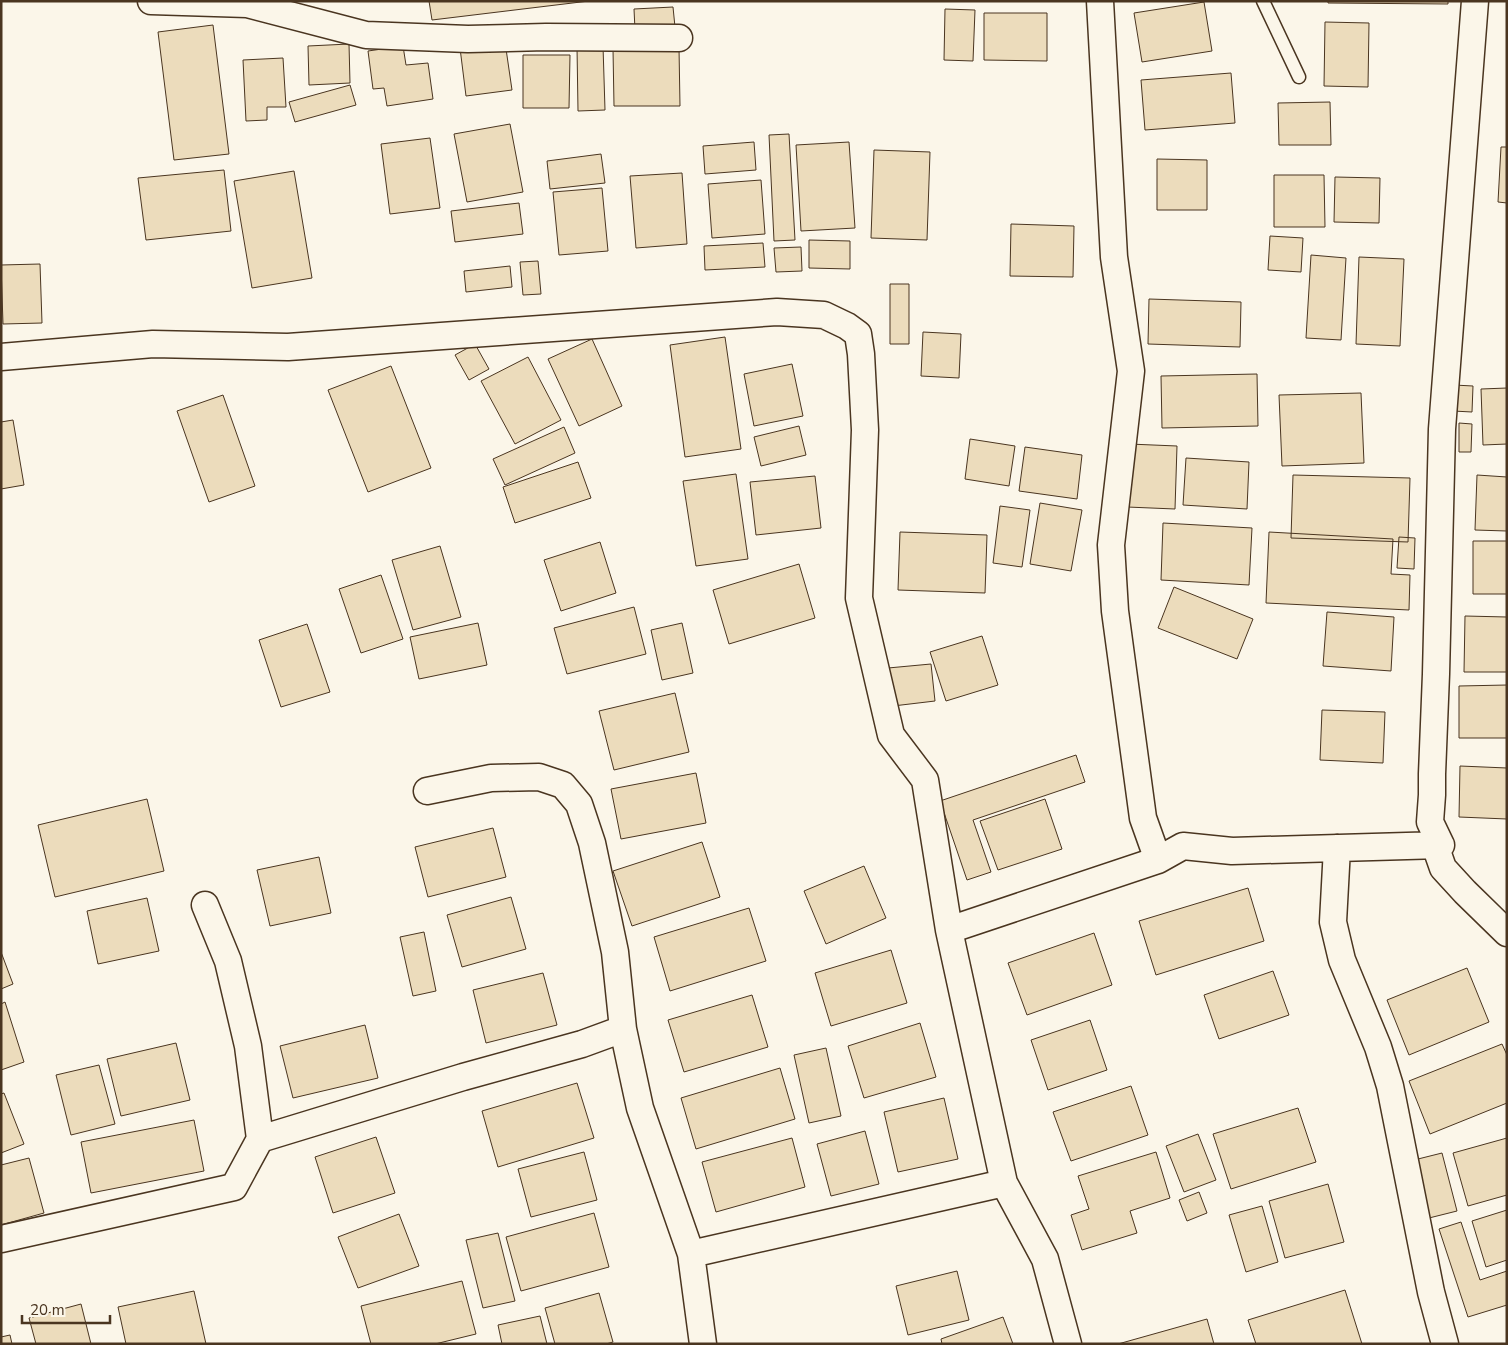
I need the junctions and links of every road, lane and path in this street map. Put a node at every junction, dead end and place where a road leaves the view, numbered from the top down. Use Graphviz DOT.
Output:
graph roads {
  1 [pos="151,1"];
  2 [pos="1100,1"];
  3 [pos="1263,1"];
  4 [pos="1475,1"];
  5 [pos="247,3"];
  6 [pos="679,38"];
  7 [pos="1299,77"];
  8 [pos="1,356"];
  9 [pos="428,791"];
  10 [pos="1441,845"];
  11 [pos="1337,848"];
  12 [pos="1158,860"];
  13 [pos="205,905"];
  14 [pos="949,930"];
  15 [pos="1507,933"];
  16 [pos="622,1030"];
  17 [pos="260,1138"];
  18 [pos="1004,1183"];
  19 [pos="1,1239"];
  20 [pos="691,1254"];
  21 [pos="703,1344"];
  22 [pos="1068,1344"];
  23 [pos="1445,1344"];
  1 -- 5 [label="street"];
  2 -- 12 [label="street"];
  3 -- 7 [label="lane"];
  4 -- 10 [label="street"];
  5 -- 6 [label="street"];
  8 -- 14 [label="street"];
  9 -- 16 [label="street"];
  10 -- 11 [label="street"];
  10 -- 15 [label="street"];
  11 -- 12 [label="street"];
  11 -- 23 [label="street"];
  12 -- 14 [label="street"];
  13 -- 17 [label="street"];
  14 -- 18 [label="street"];
  16 -- 17 [label="street"];
  16 -- 20 [label="street"];
  17 -- 19 [label="street"];
  18 -- 20 [label="street"];
  18 -- 22 [label="street"];
  20 -- 21 [label="street"];
}
